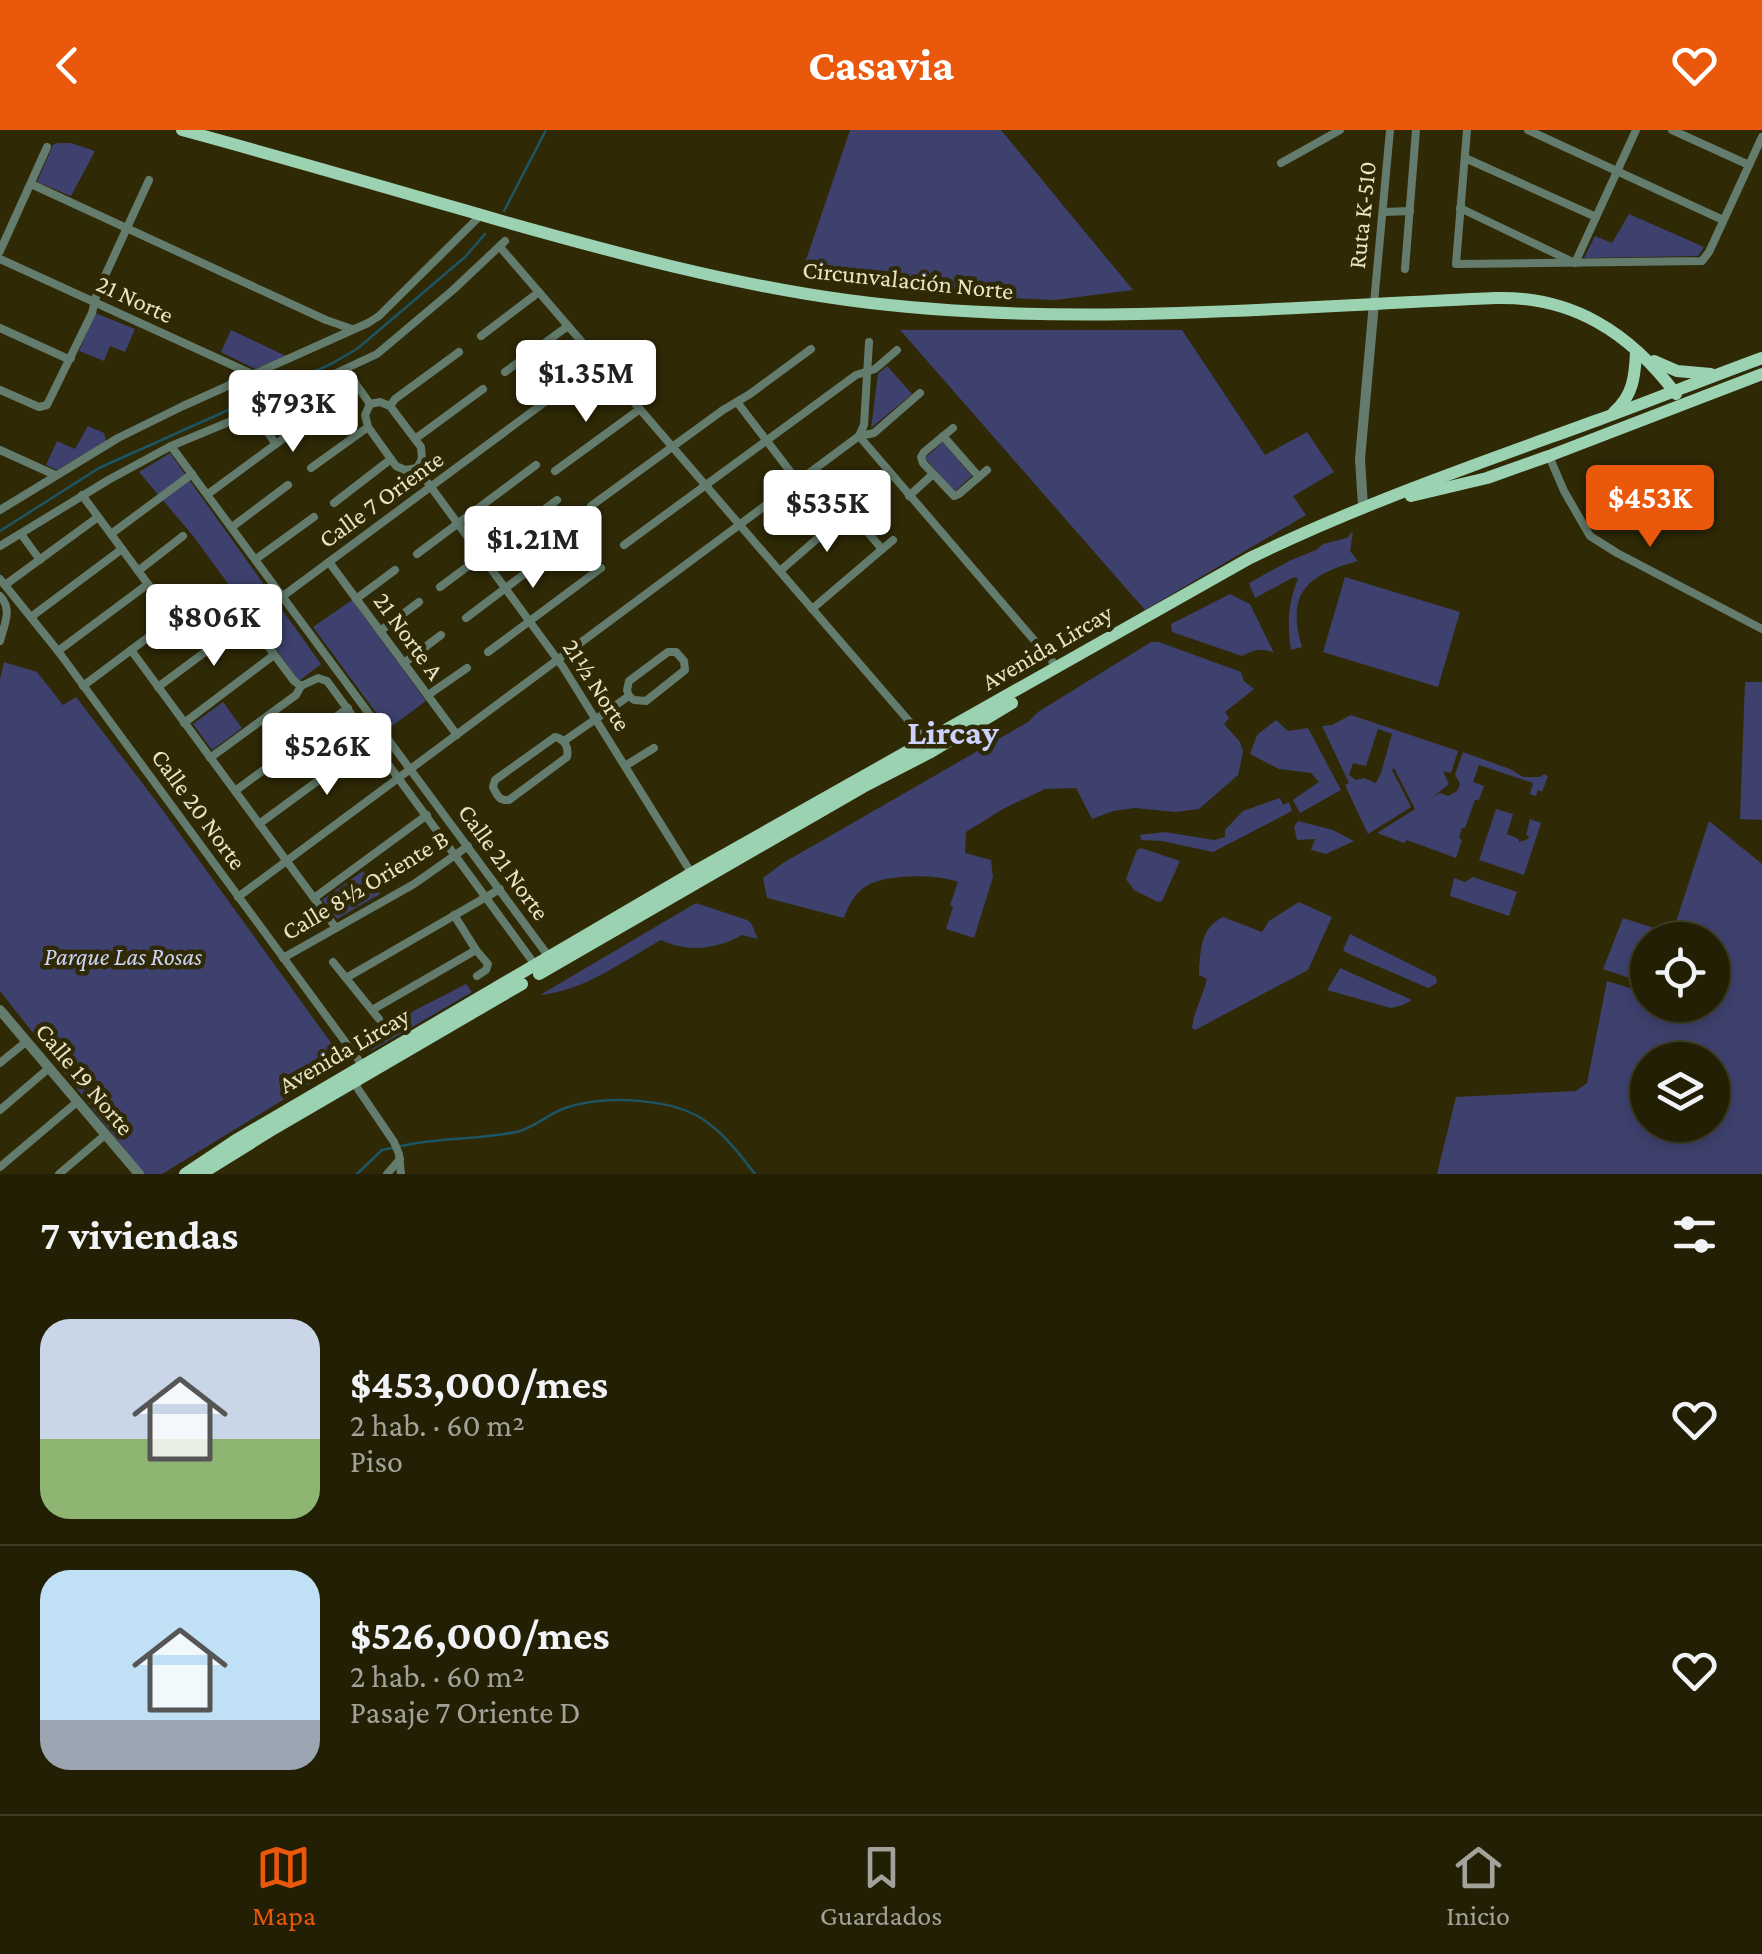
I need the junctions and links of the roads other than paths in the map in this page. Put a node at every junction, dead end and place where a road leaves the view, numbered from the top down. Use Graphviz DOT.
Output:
graph roads {
  1 [pos="182,130"];
  2 [pos="1340,130"];
  3 [pos="1390,130"];
  4 [pos="1416,130"];
  5 [pos="1467,130"];
  6 [pos="1528,130"];
  7 [pos="1636,130"];
  8 [pos="1672,130"];
  9 [pos="1762,137"];
  10 [pos="47,148"];
  11 [pos="1464,158"];
  12 [pos="1281,163"];
  13 [pos="1749,165"];
  14 [pos="1617,171"];
  15 [pos="149,180"];
  16 [pos="30,184"];
  17 [pos="1460,208"];
  18 [pos="1410,211"];
  19 [pos="1383,212"];
  20 [pos="481,215"];
  21 [pos="1596,217"];
  22 [pos="1723,220"];
  23 [pos="127,228"];
  24 [pos="0,251"];
  25 [pos="0,259"];
  26 [pos="1575,263"];
  27 [pos="1406,269"];
  28 [pos="539,292"];
  29 [pos="95,302"];
  30 [pos="1374,303"];
  31 [pos="568,326"];
  32 [pos="0,328"];
  33 [pos="352,329"];
  34 [pos="480,336"];
  35 [pos="869,342"];
  36 [pos="811,349"];
  37 [pos="897,350"];
  38 [pos="458,352"];
  39 [pos="1636,352"];
  40 [pos="71,358"];
  41 [pos="1762,358"];
  42 [pos="599,362"];
  43 [pos="346,370"];
  44 [pos="868,371"];
  45 [pos="506,372"];
  46 [pos="1719,374"];
  47 [pos="1762,374"];
  48 [pos="254,375"];
  49 [pos="356,385"];
  50 [pos="483,389"];
  51 [pos="0,390"];
  52 [pos="920,393"];
  53 [pos="1669,393"];
  54 [pos="737,402"];
  55 [pos="370,404"];
  56 [pos="390,406"];
  57 [pos="1679,406"];
  58 [pos="640,409"];
  59 [pos="253,412"];
  60 [pos="1604,418"];
  61 [pos="368,428"];
  62 [pos="953,428"];
  63 [pos="859,436"];
  64 [pos="944,436"];
  65 [pos="415,439"];
  66 [pos="767,441"];
  67 [pos="276,444"];
  68 [pos="172,446"];
  69 [pos="672,447"];
  70 [pos="0,450"];
  71 [pos="1549,456"];
  72 [pos="391,459"];
  73 [pos="536,465"];
  74 [pos="311,468"];
  75 [pos="417,468"];
  76 [pos="555,470"];
  77 [pos="814,471"];
  78 [pos="192,474"];
  79 [pos="933,474"];
  80 [pos="56,475"];
  81 [pos="799,482"];
  82 [pos="288,485"];
  83 [pos="706,486"];
  84 [pos="430,487"];
  85 [pos="208,494"];
  86 [pos="82,495"];
  87 [pos="909,496"];
  88 [pos="557,500"];
  89 [pos="334,502"];
  90 [pos="591,506"];
  91 [pos="1363,506"];
  92 [pos="0,510"];
  93 [pos="849,511"];
  94 [pos="98,517"];
  95 [pos="314,517"];
  96 [pos="458,524"];
  97 [pos="740,526"];
  98 [pos="232,527"];
  99 [pos="21,534"];
  100 [pos="111,534"];
  101 [pos="578,534"];
  102 [pos="183,536"];
  103 [pos="893,540"];
  104 [pos="624,544"];
  105 [pos="0,546"];
  106 [pos="122,548"];
  107 [pos="882,549"];
  108 [pos="417,554"];
  109 [pos="482,556"];
  110 [pos="40,560"];
  111 [pos="256,560"];
  112 [pos="329,562"];
  113 [pos="601,568"];
  114 [pos="395,570"];
  115 [pos="138,571"];
  116 [pos="780,571"];
  117 [pos="3,582"];
  118 [pos="148,584"];
  119 [pos="440,586"];
  120 [pos="506,588"];
  121 [pos="0,596"];
  122 [pos="283,596"];
  123 [pos="356,598"];
  124 [pos="418,602"];
  125 [pos="812,609"];
  126 [pos="31,616"];
  127 [pos="173,618"];
  128 [pos="466,618"];
  129 [pos="248,620"];
  130 [pos="530,621"];
  131 [pos="1762,629"];
  132 [pos="380,631"];
  133 [pos="442,635"];
  134 [pos="0,641"];
  135 [pos="130,650"];
  136 [pos="58,652"];
  137 [pos="488,652"];
  138 [pos="274,655"];
  139 [pos="559,660"];
  140 [pos="404,663"];
  141 [pos="466,668"];
  142 [pos="1058,668"];
  143 [pos="83,686"];
  144 [pos="301,686"];
  145 [pos="158,688"];
  146 [pos="428,695"];
  147 [pos="630,696"];
  148 [pos="348,708"];
  149 [pos="595,718"];
  150 [pos="184,722"];
  151 [pos="457,735"];
  152 [pos="372,740"];
  153 [pos="564,741"];
  154 [pos="928,747"];
  155 [pos="654,748"];
  156 [pos="210,758"];
  157 [pos="625,766"];
  158 [pos="411,769"];
  159 [pos="399,778"];
  160 [pos="234,791"];
  161 [pos="427,815"];
  162 [pos="259,824"];
  163 [pos="468,846"];
  164 [pos="456,854"];
  165 [pos="286,861"];
  166 [pos="694,878"];
  167 [pos="500,889"];
  168 [pos="486,896"];
  169 [pos="238,897"];
  170 [pos="314,898"];
  171 [pos="454,916"];
  172 [pos="336,928"];
  173 [pos="531,932"];
  174 [pos="519,940"];
  175 [pos="476,950"];
  176 [pos="283,958"];
  177 [pos="552,961"];
  178 [pos="333,962"];
  179 [pos="536,966"];
  180 [pos="477,976"];
  181 [pos="346,978"];
  182 [pos="372,1010"];
  183 [pos="1,1014"];
  184 [pos="379,1019"];
  185 [pos="26,1041"];
  186 [pos="0,1063"];
  187 [pos="363,1066"];
  188 [pos="49,1068"];
  189 [pos="355,1081"];
  190 [pos="77,1102"];
  191 [pos="0,1110"];
  192 [pos="105,1135"];
  193 [pos="400,1159"];
  194 [pos="0,1166"];
  195 [pos="133,1172"];
  196 [pos="59,1174"];
  197 [pos="184,1174"];
  198 [pos="201,1174"];
  199 [pos="387,1174"];
  200 [pos="401,1174"];
  1 -- 20 [label="main road, Circunvalación Norte"];
  2 -- 12 [label="street"];
  3 -- 19 [label="street, Ruta K-510"];
  4 -- 18 [label="street"];
  5 -- 11 [label="street"];
  6 -- 14 [label="street"];
  7 -- 14 [label="street"];
  8 -- 13 [label="street"];
  9 -- 13 [label="street"];
  10 -- 16 [label="street"];
  11 -- 17 [label="street"];
  11 -- 21 [label="street"];
  13 -- 22 [label="street"];
  14 -- 21 [label="street"];
  14 -- 22 [label="street"];
  15 -- 23 [label="street"];
  16 -- 23 [label="street"];
  16 -- 24 [label="street"];
  17 -- 26 [label="street"];
  17 -- 26 [label="street"];
  18 -- 19 [label="street"];
  18 -- 27 [label="street"];
  19 -- 30 [label="street, Ruta K-510"];
  20 -- 30 [label="main road, Circunvalación Norte"];
  20 -- 33 [label="street"];
  21 -- 26 [label="street"];
  22 -- 26 [label="street"];
  23 -- 29 [label="street"];
  23 -- 33 [label="street"];
  25 -- 29 [label="street, 21 Norte"];
  28 -- 31 [label="street"];
  28 -- 34 [label="street"];
  28 -- 43 [label="street"];
  29 -- 40 [label="street"];
  29 -- 48 [label="street, 21 Norte"];
  30 -- 39 [label="main road, Circunvalación Norte"];
  30 -- 91 [label="street"];
  31 -- 42 [label="street"];
  31 -- 45 [label="street"];
  32 -- 40 [label="street"];
  33 -- 48 [label="street"];
  35 -- 44 [label="street"];
  36 -- 54 [label="street"];
  37 -- 44 [label="street"];
  38 -- 56 [label="street"];
  39 -- 46 [label="main road"];
  39 -- 53 [label="main road, Circunvalación Norte"];
  39 -- 60 [label="main road"];
  40 -- 51 [label="street"];
  41 -- 46 [label="main road, Avenida Lircay"];
  42 -- 58 [label="street"];
  42 -- 84 [label="street, Calle 7 Oriente"];
  43 -- 49 [label="street"];
  43 -- 59 [label="street"];
  44 -- 63 [label="street"];
  44 -- 66 [label="street"];
  46 -- 53 [label="main road, Avenida Lircay"];
  47 -- 57 [label="main road, Avenida Lircay"];
  48 -- 80 [label="street"];
  49 -- 55 [label="street"];
  49 -- 67 [label="street"];
  50 -- 65 [label="street"];
  52 -- 63 [label="street"];
  53 -- 57 [label="main road, Circunvalación Norte"];
  53 -- 60 [label="main road, Avenida Lircay"];
  54 -- 66 [label="street"];
  54 -- 69 [label="street"];
  55 -- 56 [label="street"];
  55 -- 61 [label="street"];
  56 -- 65 [label="street"];
  57 -- 71 [label="main road, Avenida Lircay"];
  58 -- 69 [label="street"];
  58 -- 76 [label="street"];
  59 -- 67 [label="street"];
  59 -- 68 [label="street"];
  60 -- 91 [label="main road, Avenida Lircay"];
  61 -- 72 [label="street"];
  61 -- 74 [label="street"];
  62 -- 64 [label="street"];
  63 -- 77 [label="street"];
  63 -- 87 [label="street"];
  64 -- 79 [label="street"];
  64 -- 79 [label="street"];
  65 -- 75 [label="street"];
  66 -- 81 [label="street"];
  66 -- 83 [label="street"];
  67 -- 85 [label="street"];
  68 -- 78 [label="street, Calle 21 Norte"];
  68 -- 86 [label="street"];
  69 -- 83 [label="street"];
  69 -- 90 [label="street"];
  70 -- 80 [label="street"];
  71 -- 131 [label="street"];
  71 -- 154 [label="main road, Avenida Lircay"];
  72 -- 75 [label="street"];
  72 -- 89 [label="street"];
  73 -- 96 [label="street"];
  75 -- 84 [label="street, 21½ Norte"];
  77 -- 81 [label="street"];
  77 -- 93 [label="street"];
  78 -- 85 [label="street, Calle 21 Norte"];
  78 -- 100 [label="street"];
  79 -- 87 [label="street"];
  80 -- 92 [label="street"];
  81 -- 97 [label="street"];
  82 -- 98 [label="street"];
  83 -- 97 [label="street"];
  83 -- 104 [label="street"];
  84 -- 96 [label="street, 21½ Norte"];
  84 -- 112 [label="street, Calle 7 Oriente"];
  85 -- 98 [label="street, Calle 21 Norte"];
  86 -- 94 [label="street"];
  86 -- 99 [label="street"];
  87 -- 142 [label="street"];
  88 -- 109 [label="street"];
  91 -- 142 [label="main road, Avenida Lircay"];
  93 -- 107 [label="street"];
  93 -- 116 [label="street"];
  94 -- 100 [label="street"];
  94 -- 110 [label="street"];
  95 -- 111 [label="street"];
  96 -- 108 [label="street"];
  96 -- 109 [label="street, 21½ Norte"];
  97 -- 116 [label="street"];
  97 -- 139 [label="street"];
  98 -- 111 [label="street, Calle 21 Norte"];
  99 -- 105 [label="street"];
  99 -- 110 [label="street"];
  100 -- 106 [label="street"];
  101 -- 120 [label="street"];
  102 -- 115 [label="street"];
  103 -- 107 [label="street"];
  106 -- 115 [label="street"];
  106 -- 126 [label="street"];
  107 -- 125 [label="street"];
  109 -- 119 [label="street"];
  109 -- 120 [label="street, 21½ Norte"];
  110 -- 117 [label="street"];
  111 -- 122 [label="street, Calle 21 Norte"];
  112 -- 122 [label="street, Calle 7 Oriente"];
  112 -- 123 [label="street, 21 Norte A"];
  113 -- 130 [label="street"];
  114 -- 123 [label="street"];
  115 -- 118 [label="street"];
  116 -- 125 [label="street"];
  117 -- 126 [label="street, Calle 20 Norte"];
  118 -- 127 [label="street"];
  118 -- 136 [label="street"];
  120 -- 128 [label="street"];
  120 -- 130 [label="street, 21½ Norte"];
  121 -- 134 [label="street"];
  122 -- 158 [label="street, Calle 21 Norte"];
  123 -- 132 [label="street, 21 Norte A"];
  124 -- 132 [label="street"];
  125 -- 154 [label="street"];
  126 -- 136 [label="street, Calle 20 Norte"];
  127 -- 129 [label="street"];
  127 -- 135 [label="street"];
  129 -- 138 [label="street"];
  129 -- 145 [label="street"];
  130 -- 137 [label="street"];
  130 -- 139 [label="street, 21½ Norte"];
  132 -- 140 [label="street, 21 Norte A"];
  133 -- 140 [label="street"];
  135 -- 143 [label="street"];
  135 -- 145 [label="street"];
  136 -- 143 [label="street, Calle 20 Norte"];
  138 -- 144 [label="street"];
  138 -- 150 [label="street"];
  139 -- 149 [label="street, 21½ Norte"];
  139 -- 151 [label="street"];
  140 -- 146 [label="street, 21 Norte A"];
  141 -- 146 [label="street"];
  142 -- 154 [label="main road, Avenida Lircay"];
  143 -- 169 [label="street, Calle 20 Norte"];
  144 -- 148 [label="street, Calle 21 Norte"];
  144 -- 156 [label="street"];
  145 -- 150 [label="street"];
  146 -- 151 [label="street, 21 Norte A"];
  147 -- 147 [label="street"];
  147 -- 149 [label="street"];
  148 -- 152 [label="street, Calle 21 Norte"];
  148 -- 160 [label="street"];
  149 -- 153 [label="street"];
  149 -- 157 [label="street, 21½ Norte"];
  150 -- 156 [label="street"];
  151 -- 158 [label="street"];
  152 -- 159 [label="street, Calle 21 Norte"];
  152 -- 162 [label="street"];
  153 -- 153 [label="street"];
  154 -- 166 [label="main road, Avenida Lircay"];
  155 -- 157 [label="street"];
  156 -- 160 [label="street"];
  157 -- 166 [label="street, 21½ Norte"];
  158 -- 159 [label="street"];
  158 -- 163 [label="street, Calle 21 Norte"];
  159 -- 161 [label="street, Calle 21 Norte"];
  159 -- 165 [label="street"];
  160 -- 162 [label="street"];
  161 -- 164 [label="street, Calle 21 Norte"];
  161 -- 170 [label="street"];
  162 -- 165 [label="street"];
  163 -- 164 [label="street, Calle 8½ Oriente B"];
  163 -- 167 [label="street, Calle 21 Norte"];
  164 -- 168 [label="street, Calle 21 Norte"];
  164 -- 172 [label="street, Calle 8½ Oriente B"];
  165 -- 169 [label="street"];
  165 -- 170 [label="street"];
  166 -- 177 [label="main road, Avenida Lircay"];
  167 -- 168 [label="street"];
  167 -- 173 [label="street, Calle 21 Norte"];
  168 -- 171 [label="street"];
  168 -- 174 [label="street, Calle 21 Norte"];
  169 -- 176 [label="street, Calle 20 Norte"];
  170 -- 172 [label="street"];
  171 -- 175 [label="street"];
  171 -- 181 [label="street"];
  172 -- 176 [label="street, Calle 8½ Oriente B"];
  173 -- 174 [label="street"];
  173 -- 177 [label="street, Calle 21 Norte"];
  174 -- 179 [label="street, Calle 21 Norte"];
  175 -- 180 [label="street"];
  175 -- 182 [label="street"];
  176 -- 187 [label="street, Calle 20 Norte"];
  177 -- 179 [label="main road, Avenida Lircay"];
  177 -- 189 [label="main road, Avenida Lircay"];
  178 -- 181 [label="street"];
  179 -- 187 [label="main road, Avenida Lircay"];
  181 -- 182 [label="street"];
  182 -- 184 [label="street"];
  183 -- 185 [label="street, Calle 19 Norte"];
  185 -- 186 [label="street"];
  185 -- 188 [label="street, Calle 19 Norte"];
  187 -- 197 [label="main road, Avenida Lircay"];
  188 -- 190 [label="street, Calle 19 Norte"];
  188 -- 191 [label="street"];
  189 -- 193 [label="street"];
  189 -- 198 [label="main road, Avenida Lircay"];
  190 -- 192 [label="street, Calle 19 Norte"];
  190 -- 194 [label="street"];
  192 -- 195 [label="street, Calle 19 Norte"];
  192 -- 196 [label="street"];
  193 -- 199 [label="street"];
  193 -- 200 [label="street"];
}
